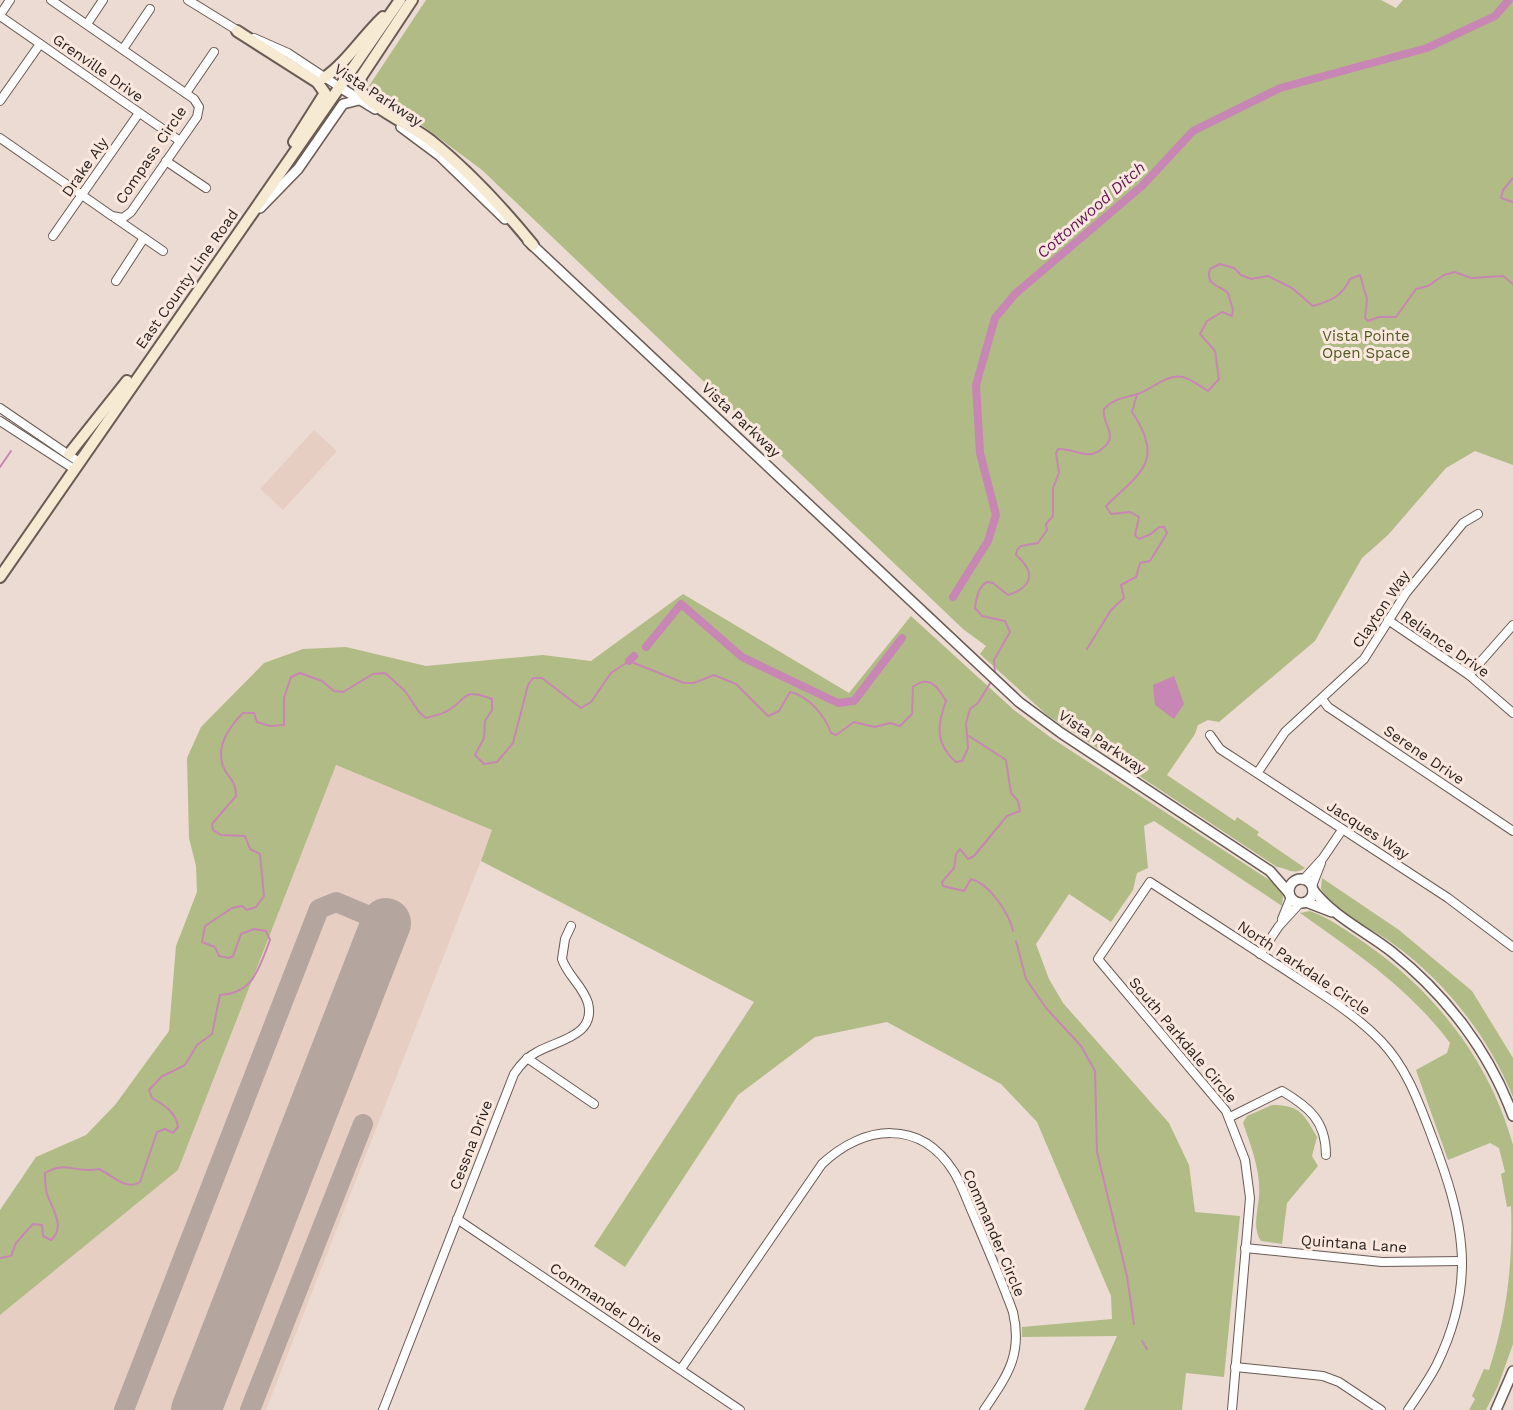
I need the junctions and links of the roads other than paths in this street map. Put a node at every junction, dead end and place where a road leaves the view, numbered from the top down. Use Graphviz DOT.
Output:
graph roads {
  1 [pos="10,0"];
  2 [pos="51,0"];
  3 [pos="104,0"];
  4 [pos="188,0"];
  5 [pos="412,0"];
  6 [pos="399,1"];
  7 [pos="150,9"];
  8 [pos="0,15"];
  9 [pos="87,24"];
  10 [pos="237,31"];
  11 [pos="40,44"];
  12 [pos="123,49"];
  13 [pos="214,52"];
  14 [pos="324,78"];
  15 [pos="341,88"];
  16 [pos="186,93"];
  17 [pos="359,99"];
  18 [pos="0,101"];
  19 [pos="139,113"];
  20 [pos="0,138"];
  21 [pos="180,141"];
  22 [pos="166,161"];
  23 [pos="206,188"];
  24 [pos="83,195"];
  25 [pos="112,216"];
  26 [pos="240,228"];
  27 [pos="53,236"];
  28 [pos="144,238"];
  29 [pos="533,245"];
  30 [pos="163,251"];
  31 [pos="116,281"];
  32 [pos="178,318"];
  33 [pos="0,408"];
  34 [pos="0,421"];
  35 [pos="69,454"];
  36 [pos="77,466"];
  37 [pos="1478,514"];
  38 [pos="0,577"];
  39 [pos="1388,620"];
  40 [pos="1513,626"];
  41 [pos="1469,675"];
  42 [pos="1322,699"];
  43 [pos="1513,712"];
  44 [pos="1210,735"];
  45 [pos="1258,772"];
  46 [pos="1342,830"];
  47 [pos="1513,831"];
  48 [pos="1323,858"];
  49 [pos="1270,871"];
  50 [pos="1299,880"];
  51 [pos="1312,888"];
  52 [pos="1290,895"];
  53 [pos="1304,903"];
  54 [pos="1128,915"];
  55 [pos="1337,915"];
  56 [pos="571,926"];
  57 [pos="1279,926"];
  58 [pos="1513,947"];
  59 [pos="1260,954"];
  60 [pos="527,1058"];
  61 [pos="594,1104"];
  62 [pos="1513,1116"];
  63 [pos="1230,1117"];
  64 [pos="1326,1155"];
  65 [pos="457,1219"];
  66 [pos="1245,1248"];
  67 [pos="1462,1261"];
  68 [pos="1235,1367"];
  69 [pos="681,1370"];
  70 [pos="1513,1371"];
  71 [pos="382,1410"];
  72 [pos="740,1410"];
  73 [pos="984,1410"];
  74 [pos="1232,1410"];
  75 [pos="1381,1410"];
  76 [pos="1408,1410"];
  77 [pos="1496,1410"];
  1 -- 8 [label="street"];
  2 -- 9 [label="street, Compass Circle"];
  3 -- 9 [label="street"];
  4 -- 10 [label="street, Vista Parkway"];
  5 -- 29 [label="main road"];
  6 -- 14 [label="main road"];
  6 -- 15 [label="main road, East County Line Road"];
  7 -- 12 [label="street"];
  8 -- 11 [label="street, Grenville Drive"];
  9 -- 12 [label="street, Compass Circle"];
  10 -- 14 [label="street, Vista Parkway"];
  10 -- 26 [label="main road"];
  11 -- 18 [label="street"];
  11 -- 19 [label="street, Grenville Drive"];
  12 -- 16 [label="street, Compass Circle"];
  13 -- 16 [label="street"];
  14 -- 15 [label="street, Vista Parkway"];
  15 -- 17 [label="street, Vista Parkway"];
  15 -- 26 [label="main road, East County Line Road"];
  16 -- 21 [label="street, Compass Circle"];
  17 -- 26 [label="street"];
  17 -- 29 [label="street, Vista Parkway"];
  19 -- 21 [label="street, Grenville Drive"];
  19 -- 24 [label="street, Drake Aly"];
  20 -- 24 [label="street, Compass Circle"];
  21 -- 22 [label="street, Compass Circle"];
  22 -- 23 [label="street"];
  22 -- 25 [label="street, Compass Circle"];
  24 -- 25 [label="street, Compass Circle"];
  24 -- 27 [label="street, Drake Aly"];
  25 -- 28 [label="street"];
  26 -- 32 [label="main road, East County Line Road"];
  28 -- 30 [label="street"];
  28 -- 31 [label="street"];
  29 -- 49 [label="street, Vista Parkway"];
  32 -- 35 [label="main road"];
  32 -- 36 [label="main road, East County Line Road"];
  33 -- 35 [label="street"];
  34 -- 36 [label="street"];
  35 -- 36 [label="street"];
  36 -- 38 [label="main road, East County Line Road"];
  37 -- 39 [label="street, Clayton Way"];
  39 -- 41 [label="street, Reliance Drive"];
  39 -- 42 [label="street, Clayton Way"];
  40 -- 41 [label="street"];
  41 -- 43 [label="street, Reliance Drive"];
  42 -- 45 [label="street, Clayton Way"];
  42 -- 47 [label="street, Serene Drive"];
  44 -- 45 [label="street, Jacques Way"];
  45 -- 46 [label="street, Jacques Way"];
  46 -- 48 [label="street"];
  46 -- 58 [label="street, Jacques Way"];
  48 -- 50 [label="street"];
  48 -- 51 [label="street"];
  49 -- 50 [label="street, Vista Parkway"];
  49 -- 52 [label="street, Vista Parkway"];
  50 -- 51 [label="street, Vista Parkway"];
  50 -- 52 [label="street"];
  51 -- 53 [label="street"];
  51 -- 55 [label="street"];
  52 -- 53 [label="street, Vista Parkway"];
  52 -- 57 [label="street"];
  53 -- 55 [label="street"];
  53 -- 57 [label="street"];
  54 -- 59 [label="street, North Parkdale Circle"];
  54 -- 63 [label="street, South Parkdale Circle"];
  55 -- 62 [label="street"];
  56 -- 60 [label="street, Cessna Drive"];
  57 -- 59 [label="street"];
  59 -- 67 [label="street, North Parkdale Circle"];
  60 -- 61 [label="street"];
  60 -- 65 [label="street, Cessna Drive"];
  63 -- 64 [label="street"];
  63 -- 66 [label="street, South Parkdale Circle"];
  65 -- 69 [label="street, Commander Drive"];
  65 -- 71 [label="street, Cessna Drive"];
  66 -- 67 [label="street, Quintana Lane"];
  66 -- 68 [label="street, South Parkdale Circle"];
  67 -- 76 [label="street, North Parkdale Circle"];
  68 -- 74 [label="street, South Parkdale Circle"];
  68 -- 75 [label="street"];
  69 -- 72 [label="street, Commander Drive"];
  69 -- 73 [label="street, Commander Circle"];
  70 -- 77 [label="street"];
}
